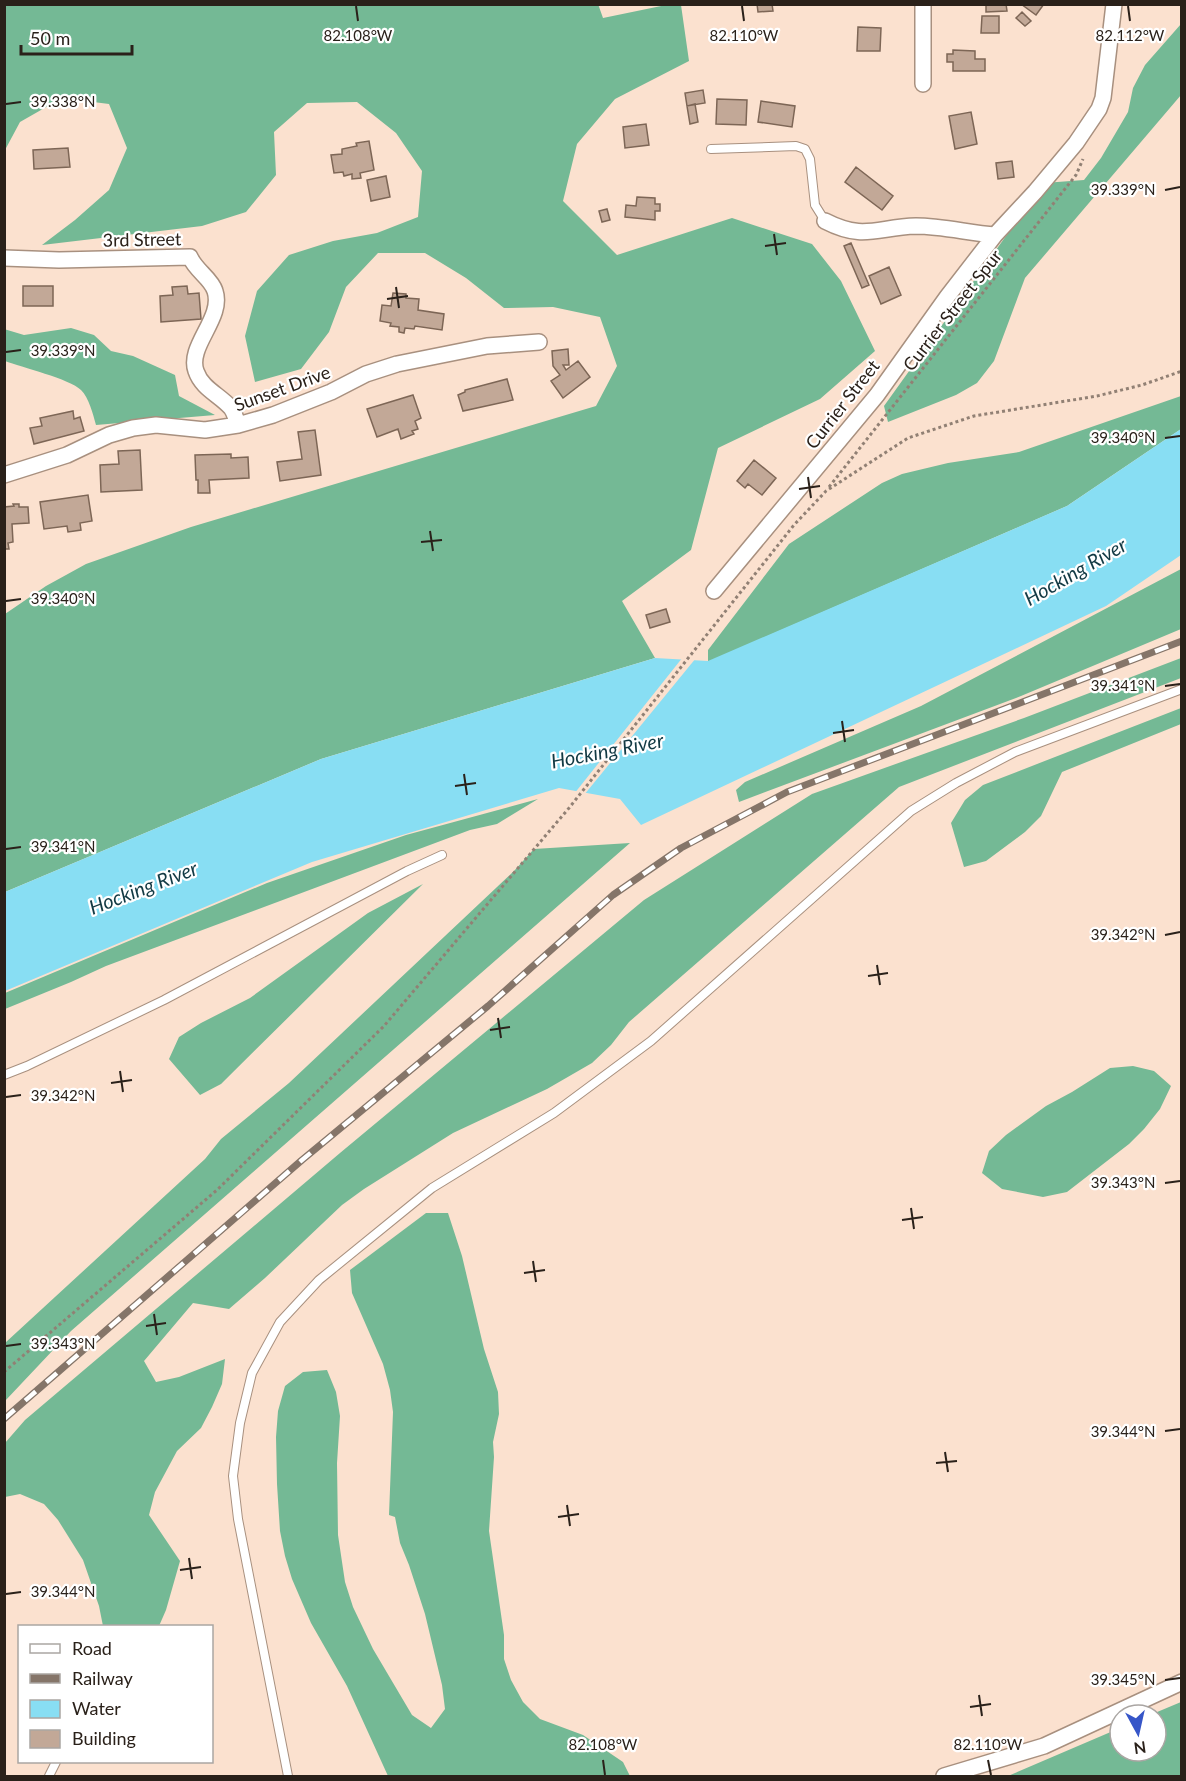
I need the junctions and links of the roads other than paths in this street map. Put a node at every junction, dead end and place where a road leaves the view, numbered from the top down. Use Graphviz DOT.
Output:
graph roads {
  1 [pos="923,4"];
  2 [pos="1114,4"];
  3 [pos="923,84"];
  4 [pos="711,149"];
  5 [pos="825,221"];
  6 [pos="995,236"];
  7 [pos="4,258"];
  8 [pos="539,342"];
  9 [pos="238,425"];
  10 [pos="4,475"];
  11 [pos="714,591"];
  12 [pos="1182,689"];
  13 [pos="442,855"];
  14 [pos="4,1075"];
  15 [pos="1182,1682"];
  16 [pos="288,1776"];
  17 [pos="944,1776"];
  1 -- 3 [label="street"];
  2 -- 6 [label="street, Currier Street"];
  4 -- 5 [label="lane"];
  5 -- 6 [label="street"];
  6 -- 11 [label="street, Currier Street"];
  7 -- 9 [label="street, 3rd Street"];
  8 -- 9 [label="street, Sunset Drive"];
  9 -- 10 [label="street, Sunset Drive"];
  12 -- 16 [label="lane"];
  13 -- 14 [label="lane"];
  15 -- 17 [label="street"];
}
